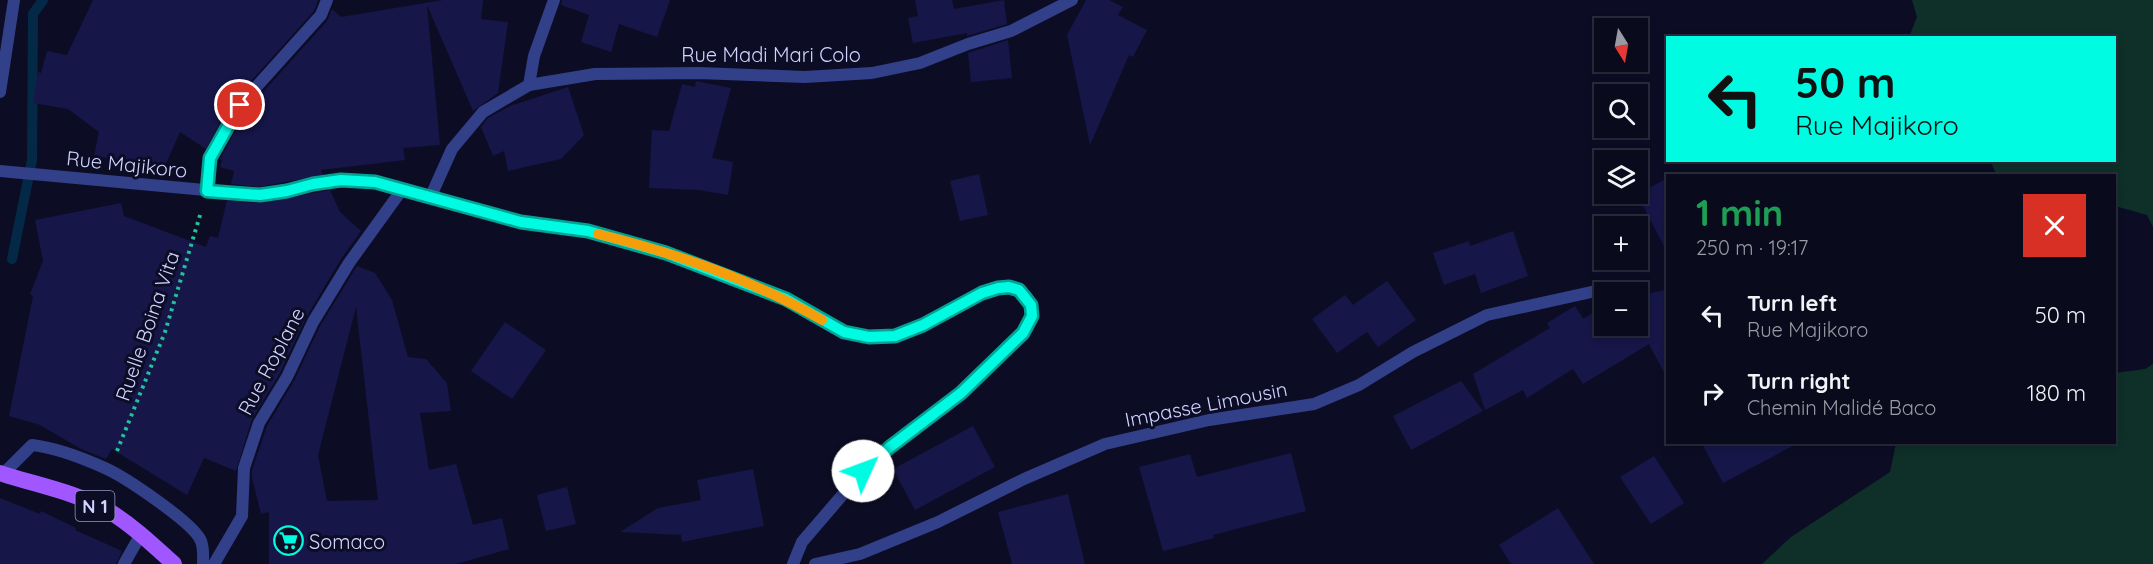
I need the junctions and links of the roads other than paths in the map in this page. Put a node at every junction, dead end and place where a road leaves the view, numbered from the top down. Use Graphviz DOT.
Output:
graph roads {
  1 [pos="14,0"];
  2 [pos="327,0"];
  3 [pos="554,0"];
  4 [pos="1072,0"];
  5 [pos="530,85"];
  6 [pos="0,92"];
  7 [pos="6,171"];
  8 [pos="207,191"];
  9 [pos="401,191"];
  10 [pos="430,198"];
  11 [pos="1594,291"];
  12 [pos="1,473"];
  13 [pos="141,534"];
  14 [pos="124,564"];
  15 [pos="174,564"];
  16 [pos="203,564"];
  17 [pos="214,564"];
  18 [pos="793,564"];
  19 [pos="815,564"];
  1 -- 6 [label="street"];
  2 -- 8 [label="street"];
  3 -- 5 [label="street"];
  4 -- 5 [label="street, Rue Madi Mari Colo"];
  5 -- 10 [label="street"];
  7 -- 8 [label="street, Rue Majikoro"];
  8 -- 9 [label="street, Rue Majikoro"];
  9 -- 10 [label="street, Rue Majikoro"];
  9 -- 17 [label="street, Rue Roplane"];
  10 -- 18 [label="street, Rue Majikoro"];
  11 -- 19 [label="street, Impasse Limousin"];
  12 -- 13 [label="main road, N 1"];
  12 -- 16 [label="street"];
  13 -- 14 [label="street"];
  13 -- 15 [label="main road, N 1"];
}
